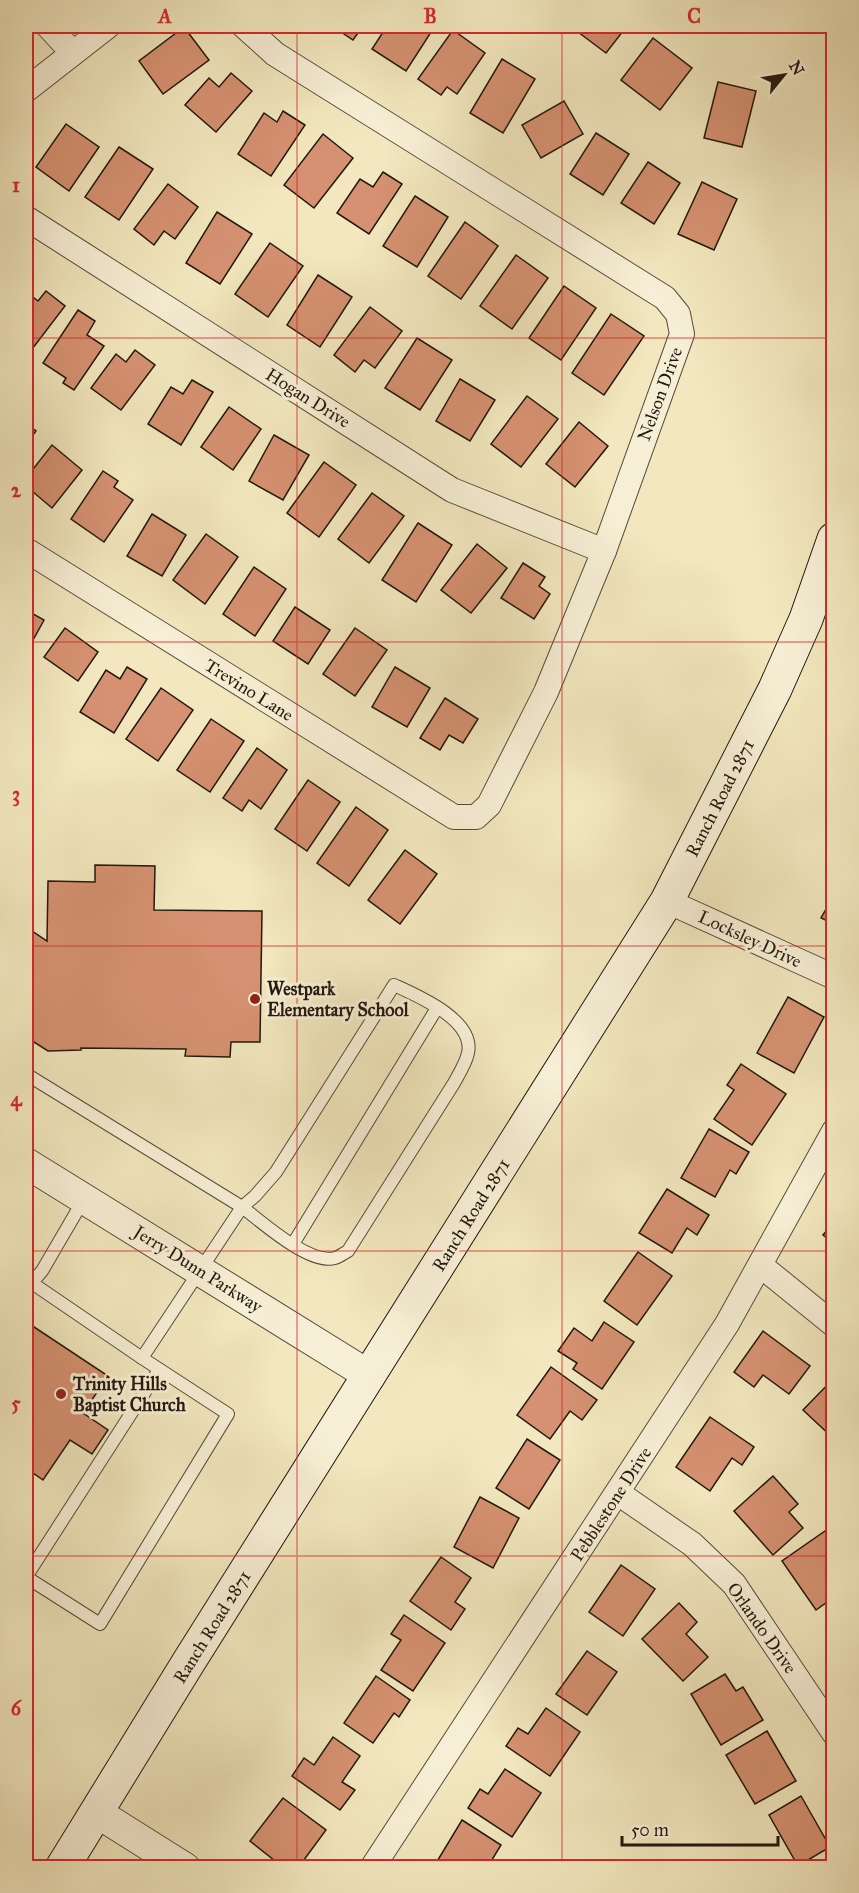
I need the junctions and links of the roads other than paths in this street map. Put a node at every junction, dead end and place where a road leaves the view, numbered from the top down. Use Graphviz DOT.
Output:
graph roads {
  1 [pos="48,26"];
  2 [pos="108,26"];
  3 [pos="244,26"];
  4 [pos="72,52"];
  5 [pos="26,90"];
  6 [pos="26,219"];
  7 [pos="834,539"];
  8 [pos="26,550"];
  9 [pos="604,551"];
  10 [pos="476,817"];
  11 [pos="668,901"];
  12 [pos="834,977"];
  13 [pos="437,1008"];
  14 [pos="26,1074"];
  15 [pos="834,1131"];
  16 [pos="26,1163"];
  17 [pos="84,1199"];
  18 [pos="242,1206"];
  19 [pos="293,1244"];
  20 [pos="760,1266"];
  21 [pos="199,1270"];
  22 [pos="28,1286"];
  23 [pos="834,1325"];
  24 [pos="142,1359"];
  25 [pos="159,1370"];
  26 [pos="370,1376"];
  27 [pos="618,1493"];
  28 [pos="26,1577"];
  29 [pos="834,1733"];
  30 [pos="96,1812"];
  31 [pos="62,1868"];
  32 [pos="185,1868"];
  33 [pos="372,1868"];
  1 -- 4 [label="street"];
  2 -- 4 [label="street"];
  3 -- 9 [label="street, Nelson Drive"];
  4 -- 5 [label="street"];
  6 -- 9 [label="street, Hogan Drive"];
  7 -- 11 [label="main road, Ranch Road 2871"];
  8 -- 10 [label="street, Trevino Lane"];
  9 -- 10 [label="street, Nelson Drive"];
  11 -- 12 [label="street, Locksley Drive"];
  11 -- 26 [label="main road, Ranch Road 2871"];
  13 -- 18 [label="lane"];
  13 -- 19 [label="lane"];
  13 -- 19 [label="lane"];
  14 -- 18 [label="lane"];
  15 -- 20 [label="street, Pebblestone Drive"];
  16 -- 17 [label="street, Jerry Dunn Parkway"];
  17 -- 21 [label="street, Jerry Dunn Parkway"];
  17 -- 22 [label="lane"];
  18 -- 19 [label="lane"];
  18 -- 21 [label="lane"];
  20 -- 23 [label="street"];
  20 -- 27 [label="street, Pebblestone Drive"];
  21 -- 24 [label="lane"];
  21 -- 26 [label="street, Jerry Dunn Parkway"];
  22 -- 24 [label="lane"];
  24 -- 25 [label="lane"];
  25 -- 28 [label="lane"];
  25 -- 28 [label="lane"];
  26 -- 30 [label="main road, Ranch Road 2871"];
  27 -- 29 [label="street, Orlando Drive"];
  27 -- 33 [label="street, Pebblestone Drive"];
  30 -- 31 [label="main road, Ranch Road 2871"];
  30 -- 32 [label="street"];
}
